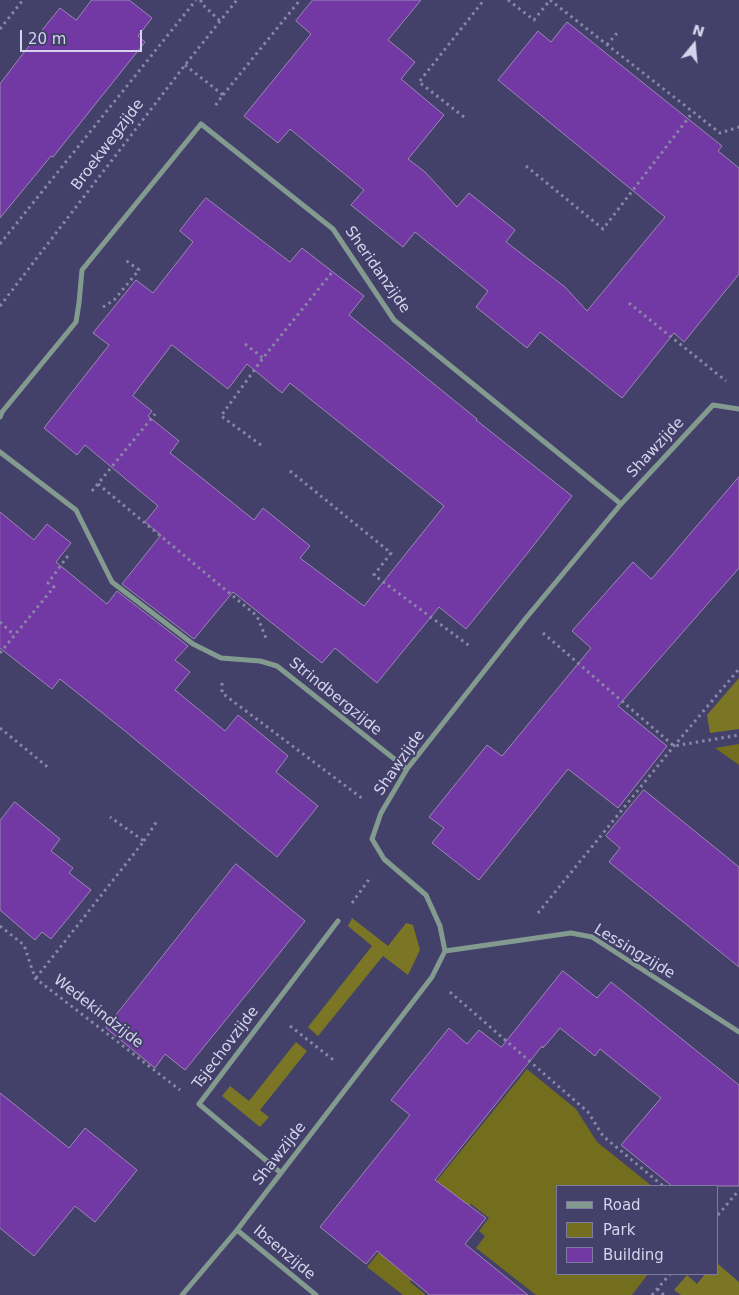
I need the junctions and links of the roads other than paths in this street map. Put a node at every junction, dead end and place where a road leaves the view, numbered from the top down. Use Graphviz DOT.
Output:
graph roads {
  1 [pos="739,409"];
  2 [pos="0,417"];
  3 [pos="0,452"];
  4 [pos="621,504"];
  5 [pos="406,770"];
  6 [pos="338,921"];
  7 [pos="445,951"];
  8 [pos="739,1032"];
  9 [pos="281,1173"];
  10 [pos="237,1230"];
  11 [pos="182,1295"];
  12 [pos="316,1295"];
  1 -- 4 [label="street, Shawzijde"];
  2 -- 4 [label="street, Sheridanzijde"];
  3 -- 5 [label="street, Strindbergzijde"];
  4 -- 5 [label="street, Shawzijde"];
  5 -- 7 [label="street, Shawzijde"];
  6 -- 9 [label="street, Tsjechovzijde"];
  7 -- 8 [label="street, Lessingzijde"];
  7 -- 9 [label="street, Shawzijde"];
  9 -- 10 [label="street, Shawzijde"];
  10 -- 11 [label="street, Shawzijde"];
  10 -- 12 [label="street, Ibsenzijde"];
}
